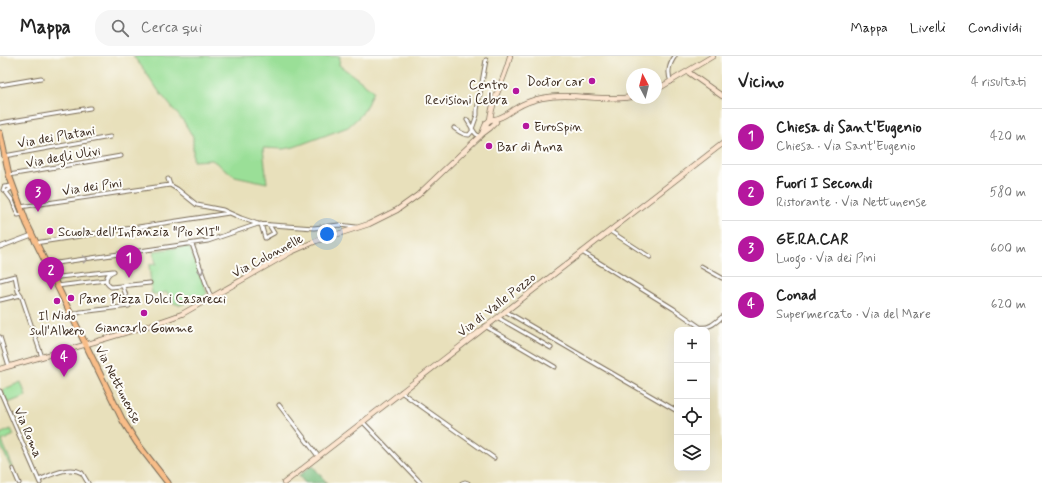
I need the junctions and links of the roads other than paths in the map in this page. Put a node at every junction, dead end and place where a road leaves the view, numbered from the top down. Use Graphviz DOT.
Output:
graph roads {
  1 [pos="510,56"];
  2 [pos="675,56"];
  3 [pos="713,56"];
  4 [pos="486,60"];
  5 [pos="688,72"];
  6 [pos="41,78"];
  7 [pos="671,82"];
  8 [pos="0,85"];
  9 [pos="662,87"];
  10 [pos="722,96"];
  11 [pos="626,97"];
  12 [pos="90,108"];
  13 [pos="467,120"];
  14 [pos="493,121"];
  15 [pos="0,123"];
  16 [pos="454,128"];
  17 [pos="490,128"];
  18 [pos="472,129"];
  19 [pos="0,133"];
  20 [pos="481,135"];
  21 [pos="110,137"];
  22 [pos="722,144"];
  23 [pos="4,156"];
  24 [pos="121,156"];
  25 [pos="9,175"];
  26 [pos="168,179"];
  27 [pos="13,186"];
  28 [pos="170,186"];
  29 [pos="3,191"];
  30 [pos="20,207"];
  31 [pos="230,213"];
  32 [pos="23,214"];
  33 [pos="260,224"];
  34 [pos="269,225"];
  35 [pos="360,228"];
  36 [pos="610,230"];
  37 [pos="32,235"];
  38 [pos="35,242"];
  39 [pos="192,244"];
  40 [pos="0,247"];
  41 [pos="582,252"];
  42 [pos="650,257"];
  43 [pos="47,266"];
  44 [pos="701,266"];
  45 [pos="722,278"];
  46 [pos="0,280"];
  47 [pos="54,280"];
  48 [pos="106,280"];
  49 [pos="150,283"];
  50 [pos="57,286"];
  51 [pos="123,286"];
  52 [pos="21,295"];
  53 [pos="211,298"];
  54 [pos="0,300"];
  55 [pos="505,311"];
  56 [pos="72,314"];
  57 [pos="498,316"];
  58 [pos="722,317"];
  59 [pos="485,326"];
  60 [pos="0,337"];
  61 [pos="86,345"];
  62 [pos="551,348"];
  63 [pos="42,357"];
  64 [pos="9,366"];
  65 [pos="555,367"];
  66 [pos="0,369"];
  67 [pos="0,391"];
  68 [pos="401,392"];
  69 [pos="279,405"];
  70 [pos="674,409"];
  71 [pos="363,422"];
  72 [pos="318,456"];
  73 [pos="494,458"];
  74 [pos="13,469"];
  75 [pos="39,482"];
  76 [pos="19,483"];
  77 [pos="88,483"];
  78 [pos="168,483"];
  79 [pos="284,483"];
  80 [pos="421,483"];
  81 [pos="462,483"];
  82 [pos="468,483"];
  1 -- 14 [label="main road"];
  2 -- 7 [label="street"];
  3 -- 5 [label="main road"];
  4 -- 18 [label="street"];
  5 -- 7 [label="main road"];
  5 -- 10 [label="main road"];
  6 -- 8 [label="street"];
  7 -- 9 [label="main road"];
  11 -- 14 [label="main road, Via Colonnelle"];
  12 -- 15 [label="street"];
  13 -- 18 [label="street"];
  14 -- 17 [label="main road, Via Colonnelle"];
  14 -- 17 [label="main road"];
  14 -- 20 [label="main road, Via Colonnelle"];
  16 -- 18 [label="street"];
  17 -- 20 [label="main road, Via Colonnelle"];
  18 -- 20 [label="street"];
  19 -- 23 [label="main road, Via Nettunense"];
  20 -- 35 [label="main road, Via Colonnelle"];
  21 -- 23 [label="street, Via dei Platani"];
  22 -- 36 [label="main road, Via di Valle Pozzo"];
  23 -- 25 [label="main road, Via Nettunense"];
  24 -- 25 [label="street, Via degli Ulivi"];
  25 -- 27 [label="main road, Via Nettunense"];
  26 -- 28 [label="street"];
  27 -- 29 [label="street"];
  27 -- 30 [label="main road, Via Nettunense"];
  28 -- 30 [label="street, Via dei Pini"];
  28 -- 31 [label="street"];
  29 -- 32 [label="street"];
  30 -- 32 [label="main road, Via Nettunense"];
  31 -- 33 [label="street"];
  31 -- 38 [label="street"];
  32 -- 37 [label="main road, Via Nettunense"];
  33 -- 34 [label="street"];
  33 -- 34 [label="street"];
  33 -- 39 [label="street"];
  34 -- 35 [label="street"];
  35 -- 53 [label="main road, Via Colonnelle"];
  36 -- 41 [label="main road, Via di Valle Pozzo"];
  36 -- 42 [label="street"];
  37 -- 38 [label="main road, Via Nettunense"];
  37 -- 40 [label="street"];
  38 -- 43 [label="main road, Via Nettunense"];
  43 -- 39 [label="street, one-way"];
  39 -- 53 [label="street, one-way"];
  41 -- 55 [label="main road, Via di Valle Pozzo"];
  41 -- 58 [label="street"];
  43 -- 47 [label="main road, Via Nettunense"];
  44 -- 45 [label="street"];
  46 -- 52 [label="street"];
  47 -- 48 [label="street"];
  47 -- 50 [label="main road, Via Nettunense"];
  48 -- 50 [label="street"];
  48 -- 51 [label="street"];
  49 -- 51 [label="street"];
  50 -- 56 [label="main road, Via Nettunense"];
  51 -- 56 [label="street"];
  52 -- 54 [label="street"];
  52 -- 63 [label="street"];
  53 -- 61 [label="main road, Via Colonnelle"];
  55 -- 57 [label="main road, Via di Valle Pozzo"];
  55 -- 70 [label="street"];
  56 -- 61 [label="main road, Via Nettunense"];
  57 -- 59 [label="main road, Via di Valle Pozzo"];
  57 -- 62 [label="street"];
  59 -- 65 [label="street"];
  59 -- 68 [label="main road, Via di Valle Pozzo"];
  60 -- 64 [label="street"];
  61 -- 63 [label="main road, Via Colonnelle"];
  61 -- 78 [label="main road, Via Nettunense"];
  63 -- 64 [label="main road, Via Colonnelle"];
  64 -- 66 [label="main road, Via Colonnelle"];
  67 -- 75 [label="street, Via Roma"];
  68 -- 71 [label="main road, Via di Valle Pozzo"];
  68 -- 73 [label="street"];
  69 -- 72 [label="street"];
  71 -- 72 [label="main road, Via di Valle Pozzo"];
  71 -- 80 [label="street"];
  72 -- 79 [label="main road, Via di Valle Pozzo"];
  74 -- 76 [label="street"];
  75 -- 77 [label="street, Via Roma"];
  81 -- 82 [label="street"];
}
